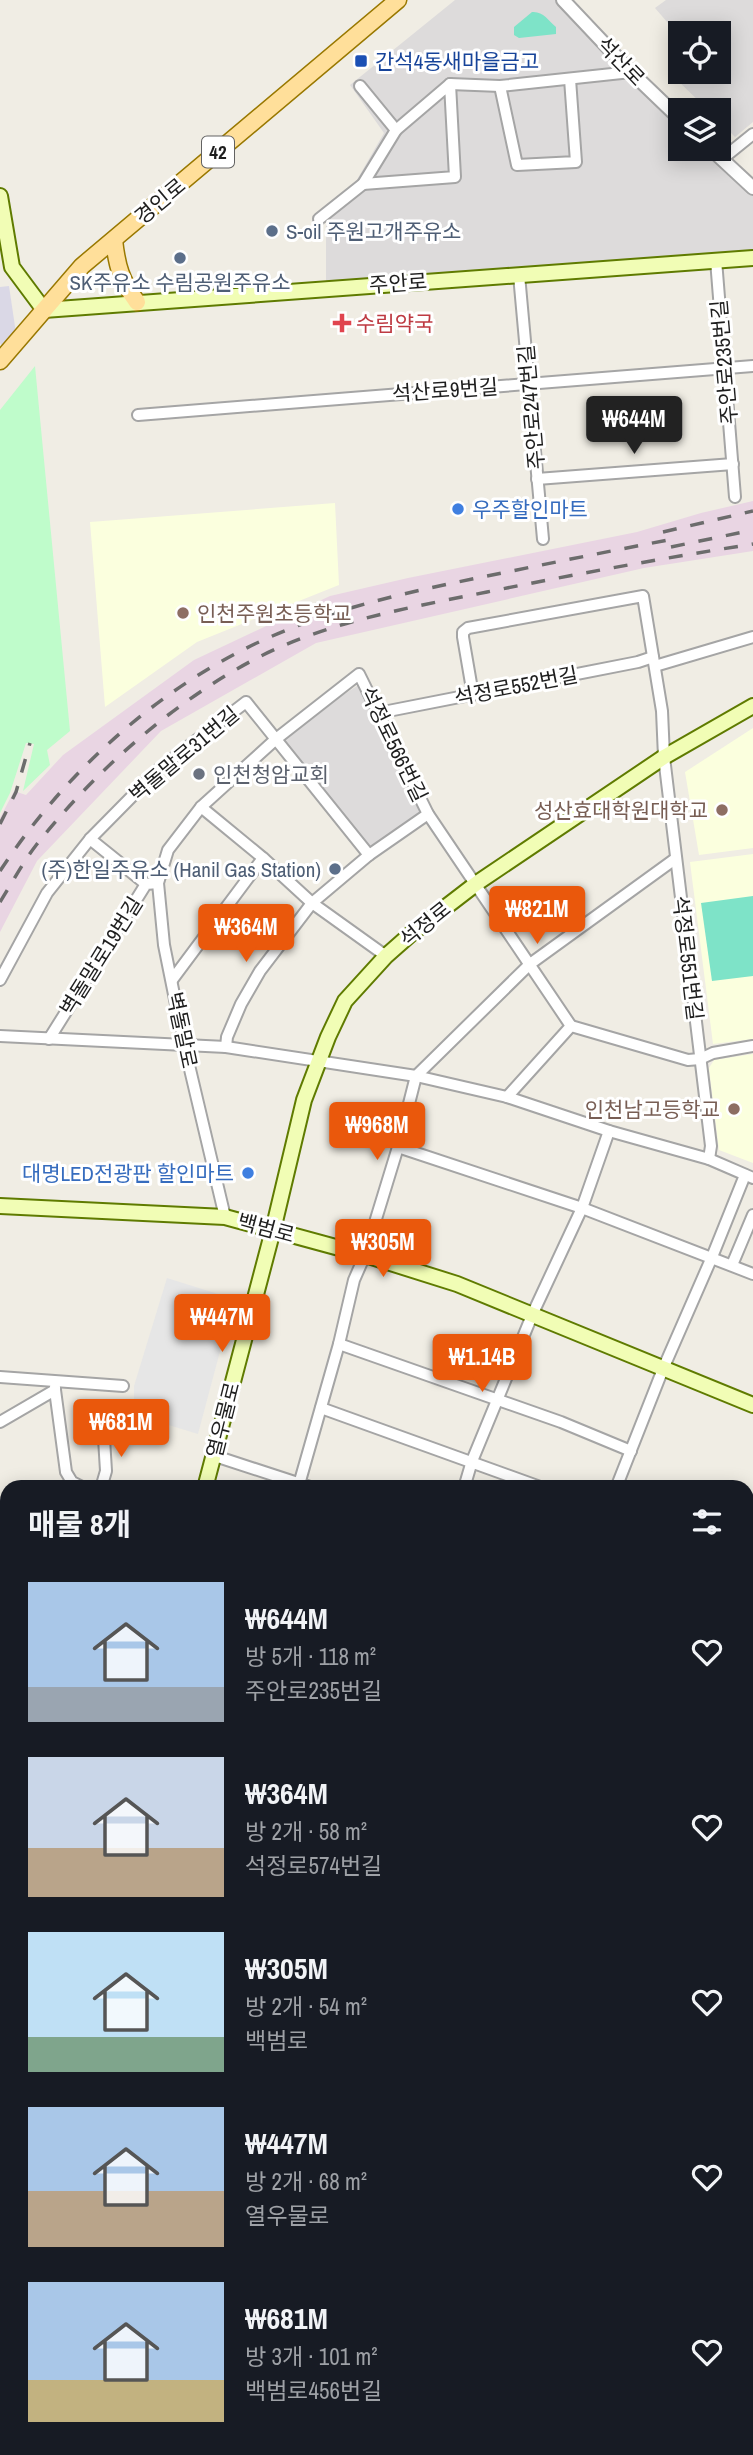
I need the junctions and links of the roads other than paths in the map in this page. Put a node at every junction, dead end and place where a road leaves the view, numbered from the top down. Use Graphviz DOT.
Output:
graph roads {
  1 [pos="398,0"];
  2 [pos="564,0"];
  3 [pos="631,72"];
  4 [pos="570,79"];
  5 [pos="450,84"];
  6 [pos="360,86"];
  7 [pos="499,86"];
  8 [pos="668,108"];
  9 [pos="396,130"];
  10 [pos="753,134"];
  11 [pos="731,152"];
  12 [pos="724,161"];
  13 [pos="363,184"];
  14 [pos="753,188"];
  15 [pos="0,196"];
  16 [pos="318,219"];
  17 [pos="114,240"];
  18 [pos="753,258"];
  19 [pos="716,260"];
  20 [pos="519,275"];
  21 [pos="137,302"];
  22 [pos="44,310"];
  23 [pos="0,361"];
  24 [pos="753,366"];
  25 [pos="725,368"];
  26 [pos="529,384"];
  27 [pos="138,415"];
  28 [pos="733,464"];
  29 [pos="537,479"];
  30 [pos="735,497"];
  31 [pos="543,539"];
  32 [pos="753,637"];
  33 [pos="654,661"];
  34 [pos="359,674"];
  35 [pos="473,695"];
  36 [pos="753,706"];
  37 [pos="378,713"];
  38 [pos="276,739"];
  39 [pos="664,757"];
  40 [pos="201,807"];
  41 [pos="428,814"];
  42 [pos="90,839"];
  43 [pos="369,855"];
  44 [pos="263,858"];
  45 [pos="676,859"];
  46 [pos="158,883"];
  47 [pos="146,884"];
  48 [pos="477,884"];
  49 [pos="312,902"];
  50 [pos="386,957"];
  51 [pos="530,964"];
  52 [pos="0,980"];
  53 [pos="172,981"];
  54 [pos="571,1026"];
  55 [pos="0,1036"];
  56 [pos="49,1039"];
  57 [pos="184,1044"];
  58 [pos="753,1046"];
  59 [pos="226,1047"];
  60 [pos="701,1059"];
  61 [pos="319,1060"];
  62 [pos="416,1076"];
  63 [pos="507,1097"];
  64 [pos="609,1131"];
  65 [pos="398,1147"];
  66 [pos="709,1159"];
  67 [pos="749,1176"];
  68 [pos="0,1206"];
  69 [pos="582,1209"];
  70 [pos="753,1215"];
  71 [pos="225,1217"];
  72 [pos="273,1230"];
  73 [pos="365,1255"];
  74 [pos="712,1257"];
  75 [pos="732,1265"];
  76 [pos="753,1274"];
  77 [pos="533,1313"];
  78 [pos="339,1344"];
  79 [pos="663,1369"];
  80 [pos="0,1377"];
  81 [pos="55,1386"];
  82 [pos="123,1386"];
  83 [pos="496,1400"];
  84 [pos="753,1405"];
  85 [pos="321,1408"];
  86 [pos="124,1412"];
  87 [pos="0,1422"];
  88 [pos="631,1451"];
  89 [pos="215,1456"];
  90 [pos="472,1461"];
  91 [pos="66,1472"];
  92 [pos="67,1480"];
  93 [pos="71,1480"];
  94 [pos="103,1480"];
  95 [pos="208,1480"];
  96 [pos="284,1480"];
  97 [pos="299,1480"];
  98 [pos="466,1480"];
  99 [pos="523,1480"];
  100 [pos="620,1480"];
  1 -- 17 [label="main road, 경인로 / 42"];
  2 -- 3 [label="street, 석산로"];
  3 -- 4 [label="street"];
  3 -- 8 [label="street, 석산로"];
  4 -- 7 [label="street"];
  4 -- 7 [label="street"];
  5 -- 7 [label="street"];
  5 -- 9 [label="street"];
  5 -- 13 [label="street"];
  6 -- 9 [label="street"];
  9 -- 13 [label="street"];
  10 -- 11 [label="street"];
  12 -- 14 [label="street"];
  13 -- 16 [label="street"];
  15 -- 22 [label="main road"];
  17 -- 21 [label="main road"];
  17 -- 22 [label="main road, 경인로 / 42"];
  18 -- 19 [label="main road, 주안로"];
  19 -- 20 [label="main road, 주안로"];
  19 -- 25 [label="street, 주안로235번길"];
  20 -- 21 [label="main road, 주안로"];
  20 -- 26 [label="street, 주안로247번길"];
  21 -- 22 [label="main road, 주안로"];
  22 -- 23 [label="main road, 경인로 / 42"];
  24 -- 25 [label="street, 석산로9번길"];
  25 -- 26 [label="street, 석산로9번길"];
  25 -- 28 [label="street, 주안로235번길"];
  26 -- 27 [label="street, 석산로9번길"];
  26 -- 29 [label="street, 주안로247번길"];
  28 -- 29 [label="street"];
  28 -- 30 [label="street, 주안로235번길"];
  29 -- 31 [label="street, 주안로247번길"];
  32 -- 33 [label="street, 석정로552번길"];
  33 -- 35 [label="street, 석정로552번길"];
  33 -- 35 [label="street"];
  33 -- 39 [label="street"];
  34 -- 37 [label="street, 석정로566번길"];
  34 -- 38 [label="street, 벽돌말로"];
  35 -- 37 [label="street, 석정로552번길"];
  36 -- 39 [label="main road, 석정로"];
  37 -- 41 [label="street, 석정로566번길"];
  38 -- 40 [label="street, 벽돌말로"];
  38 -- 42 [label="street, 벽돌말로31번길"];
  38 -- 43 [label="street"];
  39 -- 45 [label="street, 석정로551번길"];
  39 -- 48 [label="main road, 석정로"];
  40 -- 44 [label="street"];
  40 -- 46 [label="street, 벽돌말로"];
  41 -- 43 [label="street, 석정로566번길"];
  41 -- 48 [label="street, 석정로566번길"];
  42 -- 47 [label="street"];
  42 -- 52 [label="street, 벽돌말로31번길"];
  43 -- 49 [label="street, 석정로566번길"];
  44 -- 49 [label="street"];
  44 -- 53 [label="street"];
  45 -- 51 [label="street"];
  45 -- 60 [label="street, 석정로551번길"];
  46 -- 47 [label="street, 벽돌말로19번길"];
  46 -- 53 [label="street, 벽돌말로"];
  47 -- 56 [label="street, 벽돌말로19번길"];
  48 -- 50 [label="main road, 석정로"];
  48 -- 51 [label="street, 석정로566번길"];
  49 -- 50 [label="street"];
  49 -- 59 [label="street, 석정로566번길"];
  50 -- 61 [label="main road, 석정로"];
  51 -- 54 [label="street, 석정로566번길"];
  51 -- 62 [label="street"];
  53 -- 57 [label="street, 벽돌말로"];
  54 -- 60 [label="street"];
  54 -- 63 [label="street"];
  55 -- 56 [label="street"];
  56 -- 57 [label="street"];
  57 -- 59 [label="street"];
  57 -- 71 [label="street, 벽돌말로"];
  58 -- 60 [label="street"];
  59 -- 61 [label="street"];
  60 -- 66 [label="street, 석정로551번길"];
  61 -- 62 [label="street"];
  61 -- 72 [label="main road, 석정로"];
  62 -- 63 [label="street"];
  62 -- 65 [label="street"];
  63 -- 64 [label="street"];
  64 -- 66 [label="street"];
  64 -- 69 [label="street"];
  65 -- 69 [label="street"];
  65 -- 73 [label="street"];
  66 -- 67 [label="street"];
  67 -- 74 [label="street"];
  68 -- 71 [label="main road, 백범로"];
  69 -- 74 [label="street"];
  69 -- 77 [label="street"];
  70 -- 75 [label="street"];
  71 -- 72 [label="main road, 백범로"];
  72 -- 73 [label="main road, 백범로"];
  72 -- 89 [label="main road, 열우물로"];
  73 -- 77 [label="main road, 백범로"];
  73 -- 78 [label="street"];
  74 -- 75 [label="street"];
  74 -- 79 [label="street"];
  75 -- 76 [label="street"];
  77 -- 79 [label="main road, 백범로"];
  77 -- 83 [label="street"];
  78 -- 83 [label="street"];
  78 -- 85 [label="street"];
  79 -- 84 [label="main road, 백범로"];
  79 -- 88 [label="street"];
  80 -- 81 [label="street"];
  81 -- 82 [label="street"];
  81 -- 87 [label="street"];
  81 -- 91 [label="street"];
  83 -- 88 [label="street"];
  83 -- 90 [label="street"];
  85 -- 90 [label="street"];
  85 -- 97 [label="street"];
  86 -- 94 [label="street"];
  88 -- 100 [label="street"];
  89 -- 95 [label="main road, 열우물로"];
  89 -- 96 [label="street"];
  90 -- 98 [label="street"];
  90 -- 99 [label="street"];
  91 -- 92 [label="street"];
  91 -- 93 [label="street"];
}
